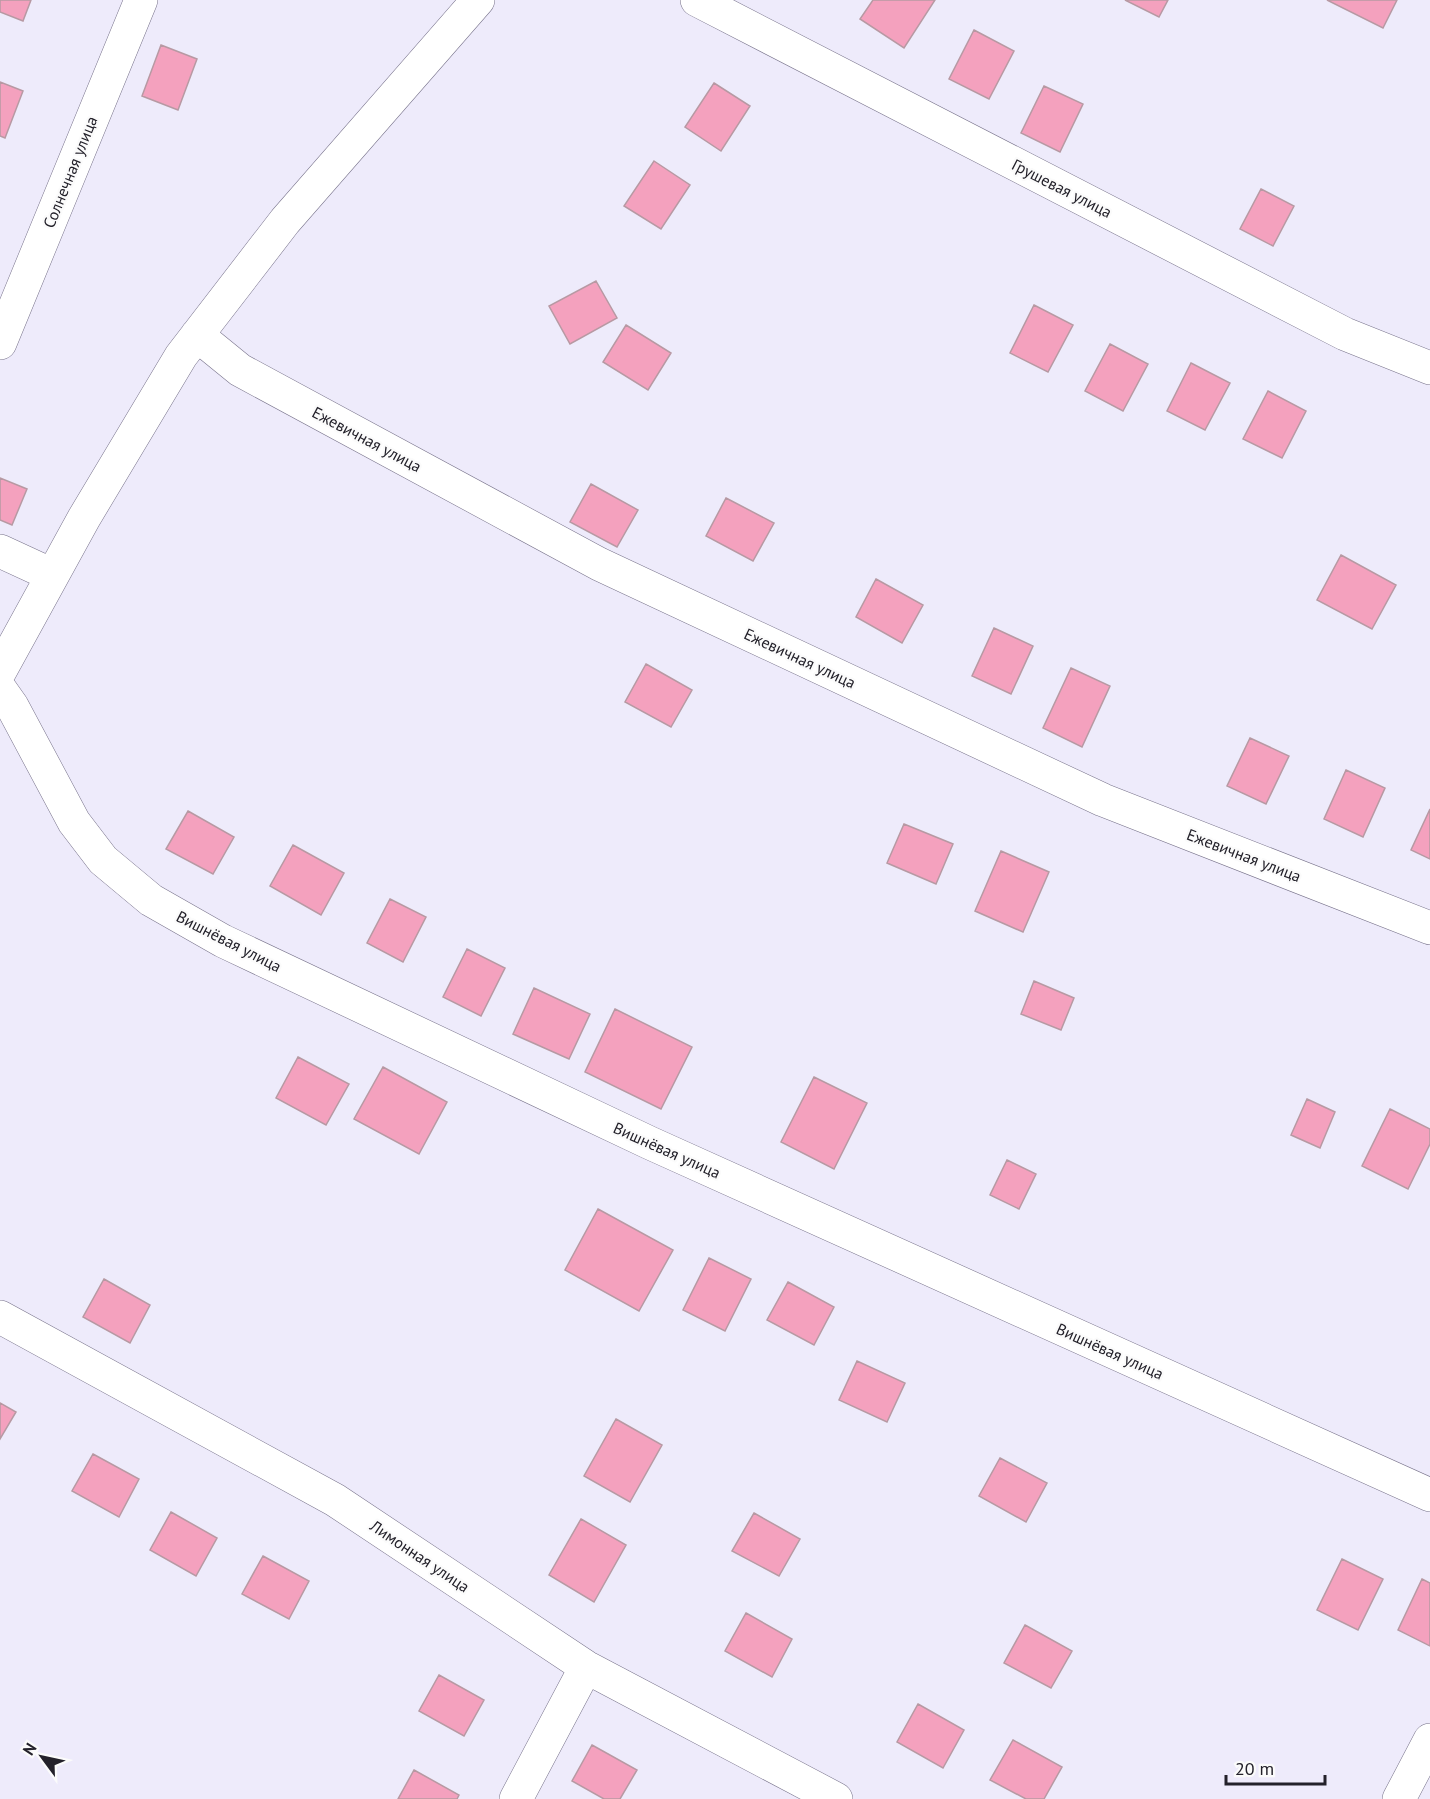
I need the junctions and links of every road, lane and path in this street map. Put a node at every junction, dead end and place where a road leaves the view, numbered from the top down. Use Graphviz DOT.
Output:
graph roads {
  1 [pos="141,0"];
  2 [pos="477,0"];
  3 [pos="697,0"];
  4 [pos="197,335"];
  5 [pos="0,343"];
  6 [pos="1430,368"];
  7 [pos="0,551"];
  8 [pos="52,575"];
  9 [pos="0,671"];
  10 [pos="0,688"];
  11 [pos="1430,928"];
  12 [pos="0,1317"];
  13 [pos="1430,1495"];
  14 [pos="586,1667"];
  15 [pos="1430,1740"];
  16 [pos="516,1799"];
  17 [pos="836,1799"];
  18 [pos="1398,1799"];
  1 -- 5 [label="street, Солнечная улица"];
  2 -- 4 [label="street"];
  3 -- 6 [label="street, Грушевая улица"];
  4 -- 8 [label="street"];
  4 -- 11 [label="street, Ежевичная улица"];
  7 -- 8 [label="street"];
  8 -- 9 [label="street"];
  10 -- 13 [label="street, Вишнёвая улица"];
  12 -- 14 [label="street, Лимонная улица"];
  14 -- 16 [label="street"];
  14 -- 17 [label="street, Лимонная улица"];
  15 -- 18 [label="street"];
}
